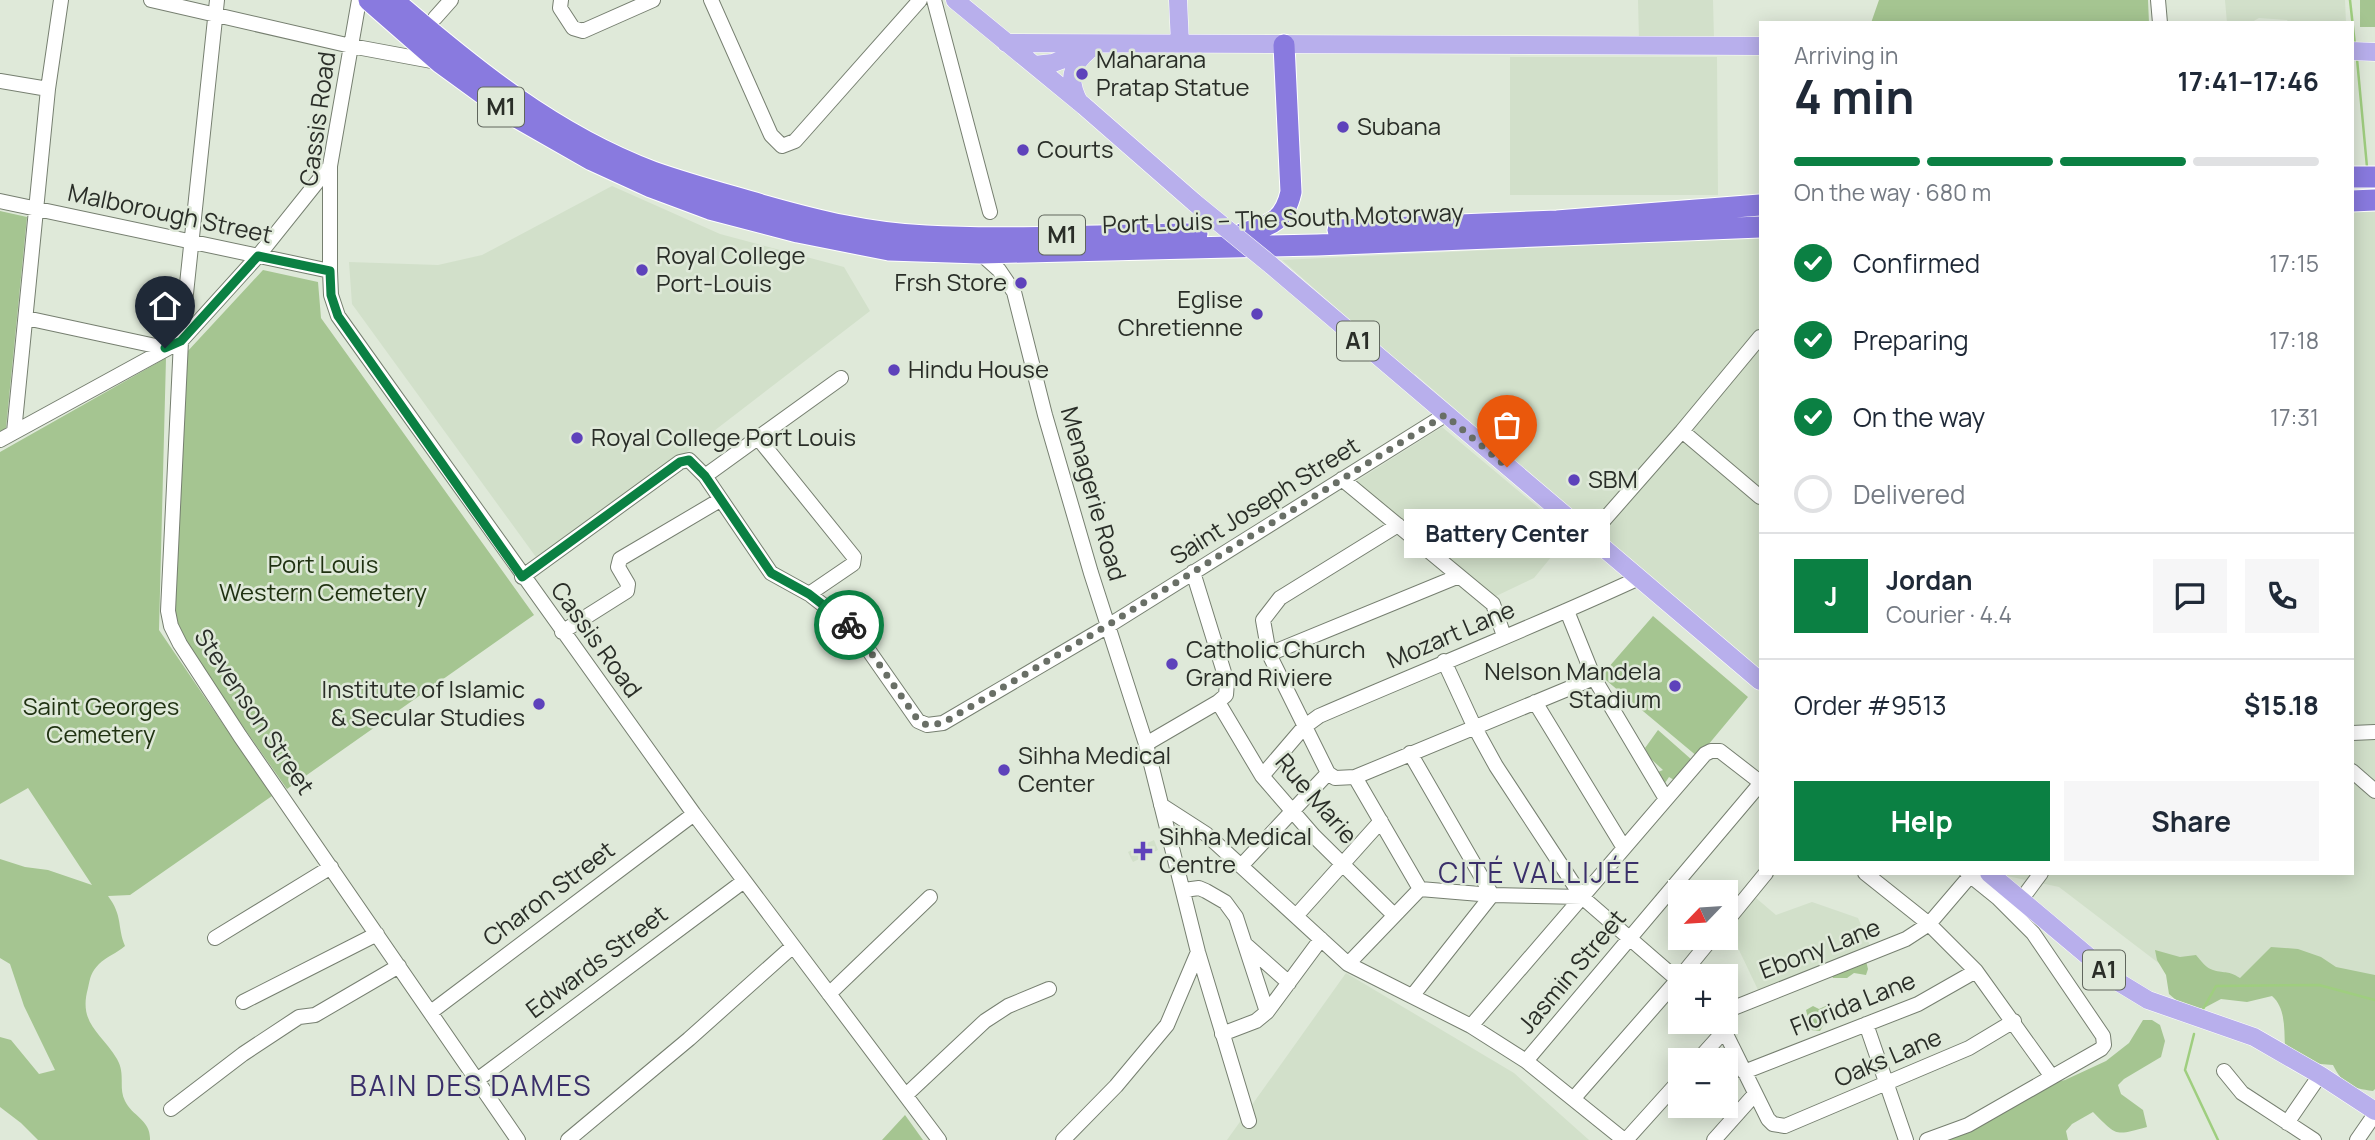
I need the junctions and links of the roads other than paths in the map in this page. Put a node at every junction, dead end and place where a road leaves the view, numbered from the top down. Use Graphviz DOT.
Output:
graph roads {
  1 [pos="61,0"];
  2 [pos="151,0"];
  3 [pos="359,0"];
  4 [pos="369,0"];
  5 [pos="393,0"];
  6 [pos="451,0"];
  7 [pos="561,0"];
  8 [pos="711,0"];
  9 [pos="920,0"];
  10 [pos="934,0"];
  11 [pos="955,0"];
  12 [pos="1178,0"];
  13 [pos="2158,0"];
  14 [pos="646,1"];
  15 [pos="217,7"];
  16 [pos="435,18"];
  17 [pos="2160,21"];
  18 [pos="1006,43"];
  19 [pos="1180,44"];
  20 [pos="1284,45"];
  21 [pos="351,46"];
  22 [pos="1098,46"];
  23 [pos="1759,46"];
  24 [pos="441,63"];
  25 [pos="1035,65"];
  26 [pos="0,81"];
  27 [pos="48,89"];
  28 [pos="1080,102"];
  29 [pos="330,166"];
  30 [pos="2354,177"];
  31 [pos="2375,177"];
  32 [pos="2354,190"];
  33 [pos="2375,190"];
  34 [pos="2375,200"];
  35 [pos="0,201"];
  36 [pos="2354,201"];
  37 [pos="1759,205"];
  38 [pos="36,209"];
  39 [pos="990,212"];
  40 [pos="1759,228"];
  41 [pos="1242,234"];
  42 [pos="190,242"];
  43 [pos="980,253"];
  44 [pos="258,256"];
  45 [pos="330,271"];
  46 [pos="26,318"];
  47 [pos="1759,338"];
  48 [pos="181,341"];
  49 [pos="165,348"];
  50 [pos="841,378"];
  51 [pos="1445,415"];
  52 [pos="1682,431"];
  53 [pos="14,432"];
  54 [pos="758,438"];
  55 [pos="0,440"];
  56 [pos="705,476"];
  57 [pos="1342,479"];
  58 [pos="1759,496"];
  59 [pos="720,500"];
  60 [pos="1398,525"];
  61 [pos="1588,537"];
  62 [pos="1193,572"];
  63 [pos="1459,576"];
  64 [pos="522,577"];
  65 [pos="1637,579"];
  66 [pos="809,594"];
  67 [pos="1567,611"];
  68 [pos="1108,625"];
  69 [pos="562,632"];
  70 [pos="1504,636"];
  71 [pos="1269,654"];
  72 [pos="1444,661"];
  73 [pos="1594,678"];
  74 [pos="1759,680"];
  75 [pos="1218,702"];
  76 [pos="1535,702"];
  77 [pos="1474,726"];
  78 [pos="1304,727"];
  79 [pos="2375,732"];
  80 [pos="2354,733"];
  81 [pos="1146,744"];
  82 [pos="1410,753"];
  83 [pos="2354,774"];
  84 [pos="1262,776"];
  85 [pos="1331,776"];
  86 [pos="1355,777"];
  87 [pos="1759,782"];
  88 [pos="1759,784"];
  89 [pos="2375,791"];
  90 [pos="1666,799"];
  91 [pos="1161,804"];
  92 [pos="1292,811"];
  93 [pos="694,814"];
  94 [pos="1381,821"];
  95 [pos="1625,848"];
  96 [pos="1343,864"];
  97 [pos="1241,866"];
  98 [pos="331,867"];
  99 [pos="1764,875"];
  100 [pos="1868,875"];
  101 [pos="1968,875"];
  102 [pos="1970,875"];
  103 [pos="1991,875"];
  104 [pos="2040,875"];
  105 [pos="744,881"];
  106 [pos="1420,889"];
  107 [pos="1184,890"];
  108 [pos="1492,895"];
  109 [pos="930,897"];
  110 [pos="1582,897"];
  111 [pos="2021,900"];
  112 [pos="1738,907"];
  113 [pos="1394,915"];
  114 [pos="1296,916"];
  115 [pos="1929,924"];
  116 [pos="377,934"];
  117 [pos="215,938"];
  118 [pos="1321,939"];
  119 [pos="1629,940"];
  120 [pos="1245,944"];
  121 [pos="792,947"];
  122 [pos="1703,950"];
  123 [pos="1198,952"];
  124 [pos="1348,964"];
  125 [pos="1692,964"];
  126 [pos="399,966"];
  127 [pos="1668,970"];
  128 [pos="1976,971"];
  129 [pos="1289,983"];
  130 [pos="1049,989"];
  131 [pos="1668,992"];
  132 [pos="829,994"];
  133 [pos="1413,995"];
  134 [pos="243,1002"];
  135 [pos="1738,1006"];
  136 [pos="431,1012"];
  137 [pos="1267,1012"];
  138 [pos="2014,1021"];
  139 [pos="1866,1024"];
  140 [pos="1471,1026"];
  141 [pos="1222,1034"];
  142 [pos="1726,1034"];
  143 [pos="1526,1061"];
  144 [pos="2224,1071"];
  145 [pos="1744,1072"];
  146 [pos="2320,1075"];
  147 [pos="2052,1077"];
  148 [pos="477,1080"];
  149 [pos="1886,1083"];
  150 [pos="1668,1093"];
  151 [pos="1755,1094"];
  152 [pos="906,1095"];
  153 [pos="1574,1098"];
  154 [pos="172,1109"];
  155 [pos="2375,1112"];
  156 [pos="1248,1121"];
  157 [pos="2287,1123"];
  158 [pos="518,1140"];
  159 [pos="568,1140"];
  160 [pos="939,1140"];
  161 [pos="1063,1140"];
  162 [pos="1625,1140"];
  163 [pos="1714,1140"];
  164 [pos="1906,1140"];
  165 [pos="1927,1140"];
  166 [pos="2314,1140"];
  167 [pos="2357,1140"];
  1 -- 27 [label="street"];
  2 -- 15 [label="street"];
  3 -- 21 [label="street, Cassis Road"];
  4 -- 24 [label="highway, Port Louis – The South Motorway / M1"];
  5 -- 41 [label="highway, Port Louis – The South Motorway / M1"];
  6 -- 16 [label="street"];
  7 -- 14 [label="street"];
  8 -- 9 [label="street"];
  10 -- 39 [label="street"];
  11 -- 18 [label="main road, A1"];
  12 -- 19 [label="main road"];
  13 -- 17 [label="street"];
  15 -- 21 [label="street"];
  15 -- 42 [label="street, Stevenson Street"];
  18 -- 22 [label="main road"];
  18 -- 25 [label="main road, A1"];
  19 -- 20 [label="main road"];
  19 -- 22 [label="main road"];
  20 -- 23 [label="main road"];
  20 -- 41 [label="highway"];
  21 -- 24 [label="street"];
  21 -- 29 [label="street, Cassis Road"];
  22 -- 25 [label="main road"];
  22 -- 28 [label="main road"];
  24 -- 43 [label="highway, Port Louis – The South Motorway / M1"];
  25 -- 28 [label="main road, A1"];
  26 -- 27 [label="street"];
  27 -- 38 [label="street"];
  28 -- 51 [label="main road, A1, bridge"];
  29 -- 44 [label="street"];
  29 -- 45 [label="street, Cassis Road"];
  30 -- 31 [label="highway"];
  32 -- 33 [label="highway"];
  34 -- 36 [label="highway"];
  35 -- 38 [label="street, Malborough Street"];
  37 -- 41 [label="highway, Port Louis – The South Motorway / M1"];
  38 -- 42 [label="street, Malborough Street"];
  38 -- 46 [label="street"];
  40 -- 43 [label="highway, Port Louis – The South Motorway / M1"];
  42 -- 44 [label="street, Malborough Street"];
  42 -- 48 [label="street, Stevenson Street"];
  43 -- 68 [label="street, Menagerie Road"];
  44 -- 45 [label="street, Malborough Street"];
  44 -- 48 [label="street"];
  45 -- 64 [label="street, Cassis Road"];
  46 -- 49 [label="street"];
  46 -- 53 [label="street"];
  47 -- 52 [label="street"];
  48 -- 49 [label="street"];
  48 -- 98 [label="street, Stevenson Street"];
  49 -- 53 [label="street"];
  50 -- 54 [label="street"];
  51 -- 57 [label="street, Saint Joseph Street"];
  51 -- 61 [label="main road, A1"];
  52 -- 58 [label="street"];
  52 -- 61 [label="street"];
  53 -- 55 [label="street"];
  54 -- 56 [label="street"];
  54 -- 66 [label="street"];
  56 -- 59 [label="street"];
  56 -- 64 [label="street"];
  57 -- 60 [label="street"];
  57 -- 62 [label="street, Saint Joseph Street"];
  59 -- 66 [label="street"];
  59 -- 69 [label="street"];
  60 -- 63 [label="street"];
  60 -- 71 [label="street"];
  61 -- 65 [label="main road, A1"];
  62 -- 68 [label="street, Saint Joseph Street"];
  62 -- 75 [label="street"];
  63 -- 70 [label="street"];
  63 -- 71 [label="street"];
  64 -- 69 [label="street, Cassis Road"];
  65 -- 67 [label="street, Mozart Lane"];
  65 -- 74 [label="main road, A1"];
  66 -- 68 [label="street, Saint Joseph Street"];
  67 -- 70 [label="street, Mozart Lane"];
  67 -- 73 [label="street"];
  68 -- 81 [label="street, Menagerie Road"];
  69 -- 93 [label="street, Cassis Road"];
  70 -- 72 [label="street, Mozart Lane"];
  71 -- 78 [label="street"];
  72 -- 77 [label="street"];
  72 -- 78 [label="street, Mozart Lane"];
  73 -- 76 [label="street"];
  73 -- 90 [label="street"];
  75 -- 81 [label="street"];
  75 -- 84 [label="street, Rue Marie"];
  76 -- 77 [label="street"];
  76 -- 95 [label="street"];
  77 -- 82 [label="street"];
  77 -- 110 [label="street"];
  78 -- 84 [label="street, Mozart Lane"];
  78 -- 85 [label="street"];
  79 -- 80 [label="street"];
  81 -- 91 [label="street, Menagerie Road"];
  82 -- 86 [label="street"];
  82 -- 108 [label="street"];
  83 -- 89 [label="street"];
  84 -- 92 [label="street, Rue Marie"];
  85 -- 86 [label="street"];
  85 -- 92 [label="street"];
  86 -- 94 [label="street"];
  87 -- 90 [label="street"];
  88 -- 119 [label="street, Jasmin Street"];
  90 -- 95 [label="street"];
  91 -- 97 [label="street"];
  91 -- 107 [label="street, Menagerie Road"];
  92 -- 96 [label="street, Rue Marie"];
  92 -- 97 [label="street"];
  93 -- 105 [label="street, Cassis Road"];
  93 -- 136 [label="street, Charon Street"];
  94 -- 96 [label="street"];
  94 -- 106 [label="street"];
  95 -- 110 [label="street"];
  96 -- 113 [label="street, Rue Marie"];
  96 -- 114 [label="street"];
  97 -- 114 [label="street"];
  98 -- 116 [label="street, Stevenson Street"];
  98 -- 117 [label="street"];
  99 -- 112 [label="street"];
  100 -- 115 [label="street"];
  101 -- 115 [label="street, Ebony Lane"];
  102 -- 147 [label="street"];
  103 -- 111 [label="main road, A1"];
  104 -- 111 [label="street"];
  105 -- 121 [label="street, Cassis Road"];
  105 -- 148 [label="street, Edwards Street"];
  106 -- 108 [label="street"];
  106 -- 113 [label="street"];
  107 -- 120 [label="street"];
  107 -- 123 [label="street, Menagerie Road"];
  108 -- 110 [label="street"];
  108 -- 133 [label="street"];
  109 -- 132 [label="street"];
  110 -- 119 [label="street"];
  110 -- 140 [label="street"];
  111 -- 146 [label="main road, A1"];
  113 -- 124 [label="street"];
  114 -- 118 [label="street"];
  115 -- 128 [label="street"];
  115 -- 135 [label="street, Ebony Lane"];
  116 -- 126 [label="street, Stevenson Street"];
  116 -- 134 [label="street"];
  118 -- 124 [label="street"];
  118 -- 129 [label="street"];
  119 -- 127 [label="street"];
  119 -- 143 [label="street, Jasmin Street"];
  120 -- 129 [label="street"];
  120 -- 137 [label="street"];
  121 -- 132 [label="street, Cassis Road"];
  121 -- 159 [label="street"];
  122 -- 125 [label="street"];
  123 -- 141 [label="street, Menagerie Road"];
  123 -- 161 [label="street"];
  124 -- 133 [label="street"];
  126 -- 136 [label="street, Stevenson Street"];
  126 -- 154 [label="street"];
  128 -- 138 [label="street"];
  128 -- 139 [label="street, Florida Lane"];
  129 -- 137 [label="street"];
  130 -- 152 [label="street"];
  131 -- 153 [label="street"];
  132 -- 152 [label="street, Cassis Road"];
  133 -- 140 [label="street"];
  136 -- 148 [label="street, Stevenson Street"];
  137 -- 141 [label="street"];
  138 -- 147 [label="street"];
  138 -- 149 [label="street, Oaks Lane"];
  139 -- 145 [label="street, Florida Lane"];
  139 -- 149 [label="street"];
  140 -- 143 [label="street"];
  141 -- 156 [label="street, Menagerie Road"];
  142 -- 145 [label="street"];
  143 -- 153 [label="street"];
  144 -- 157 [label="street"];
  145 -- 151 [label="street"];
  146 -- 155 [label="main road, A1"];
  146 -- 157 [label="street"];
  147 -- 165 [label="street"];
  148 -- 158 [label="street, Stevenson Street"];
  149 -- 151 [label="street, Oaks Lane"];
  149 -- 164 [label="street"];
  150 -- 162 [label="street"];
  151 -- 163 [label="street"];
  152 -- 160 [label="street, Cassis Road"];
  153 -- 162 [label="street"];
  155 -- 167 [label="street"];
  157 -- 166 [label="street"];
}
